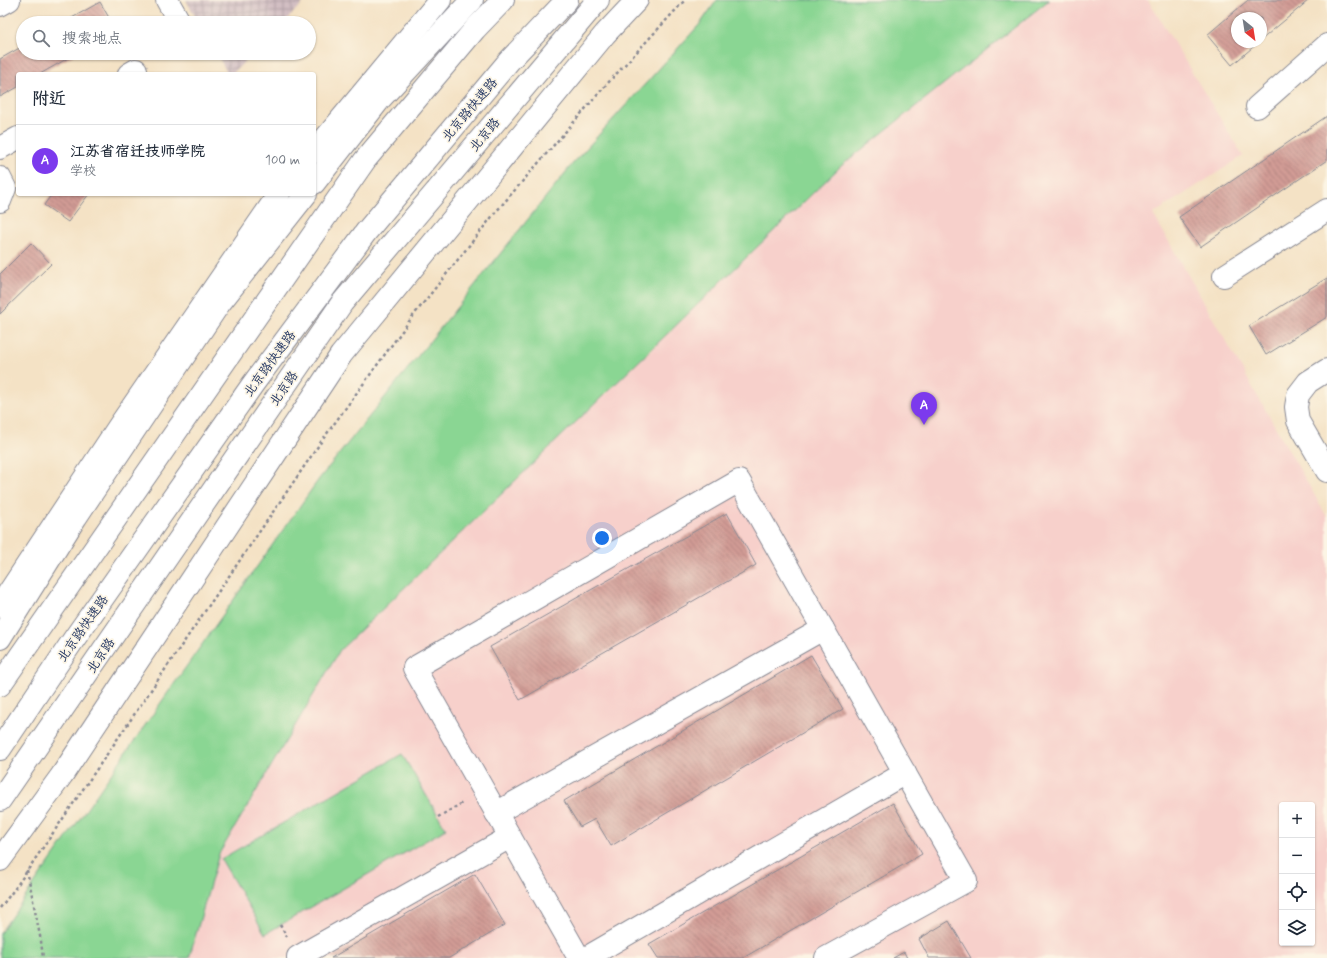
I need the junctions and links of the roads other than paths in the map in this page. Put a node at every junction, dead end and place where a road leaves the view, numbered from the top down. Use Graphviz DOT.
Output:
graph roads {
  1 [pos="9,0"];
  2 [pos="166,0"];
  3 [pos="440,0"];
  4 [pos="472,0"];
  5 [pos="503,0"];
  6 [pos="567,0"];
  7 [pos="598,0"];
  8 [pos="638,0"];
  9 [pos="0,5"];
  10 [pos="176,16"];
  11 [pos="1327,45"];
  12 [pos="1256,107"];
  13 [pos="16,139"];
  14 [pos="0,148"];
  15 [pos="316,150"];
  16 [pos="0,178"];
  17 [pos="316,180"];
  18 [pos="278,196"];
  19 [pos="304,196"];
  20 [pos="0,201"];
  21 [pos="1327,210"];
  22 [pos="1224,276"];
  23 [pos="1327,370"];
  24 [pos="1327,472"];
  25 [pos="0,606"];
  26 [pos="823,629"];
  27 [pos="0,638"];
  28 [pos="0,685"];
  29 [pos="0,749"];
  30 [pos="905,773"];
  31 [pos="0,800"];
  32 [pos="496,813"];
  33 [pos="510,837"];
  34 [pos="0,860"];
  35 [pos="298,958"];
  36 [pos="579,958"];
  37 [pos="586,958"];
  38 [pos="826,958"];
  1 -- 9 [label="main road"];
  2 -- 10 [label="main road"];
  3 -- 15 [label="main road"];
  4 -- 17 [label="main road"];
  5 -- 28 [label="main road"];
  6 -- 29 [label="main road, 北京路快速路"];
  7 -- 31 [label="main road, 北京路"];
  8 -- 34 [label="main road"];
  11 -- 12 [label="main road"];
  13 -- 14 [label="main road"];
  16 -- 20 [label="main road"];
  18 -- 25 [label="main road"];
  19 -- 27 [label="main road"];
  21 -- 22 [label="main road"];
  23 -- 24 [label="main road"];
  26 -- 30 [label="main road"];
  26 -- 32 [label="main road"];
  26 -- 32 [label="main road"];
  30 -- 37 [label="main road"];
  30 -- 38 [label="main road"];
  32 -- 33 [label="main road"];
  33 -- 35 [label="main road"];
  33 -- 36 [label="main road"];
}
